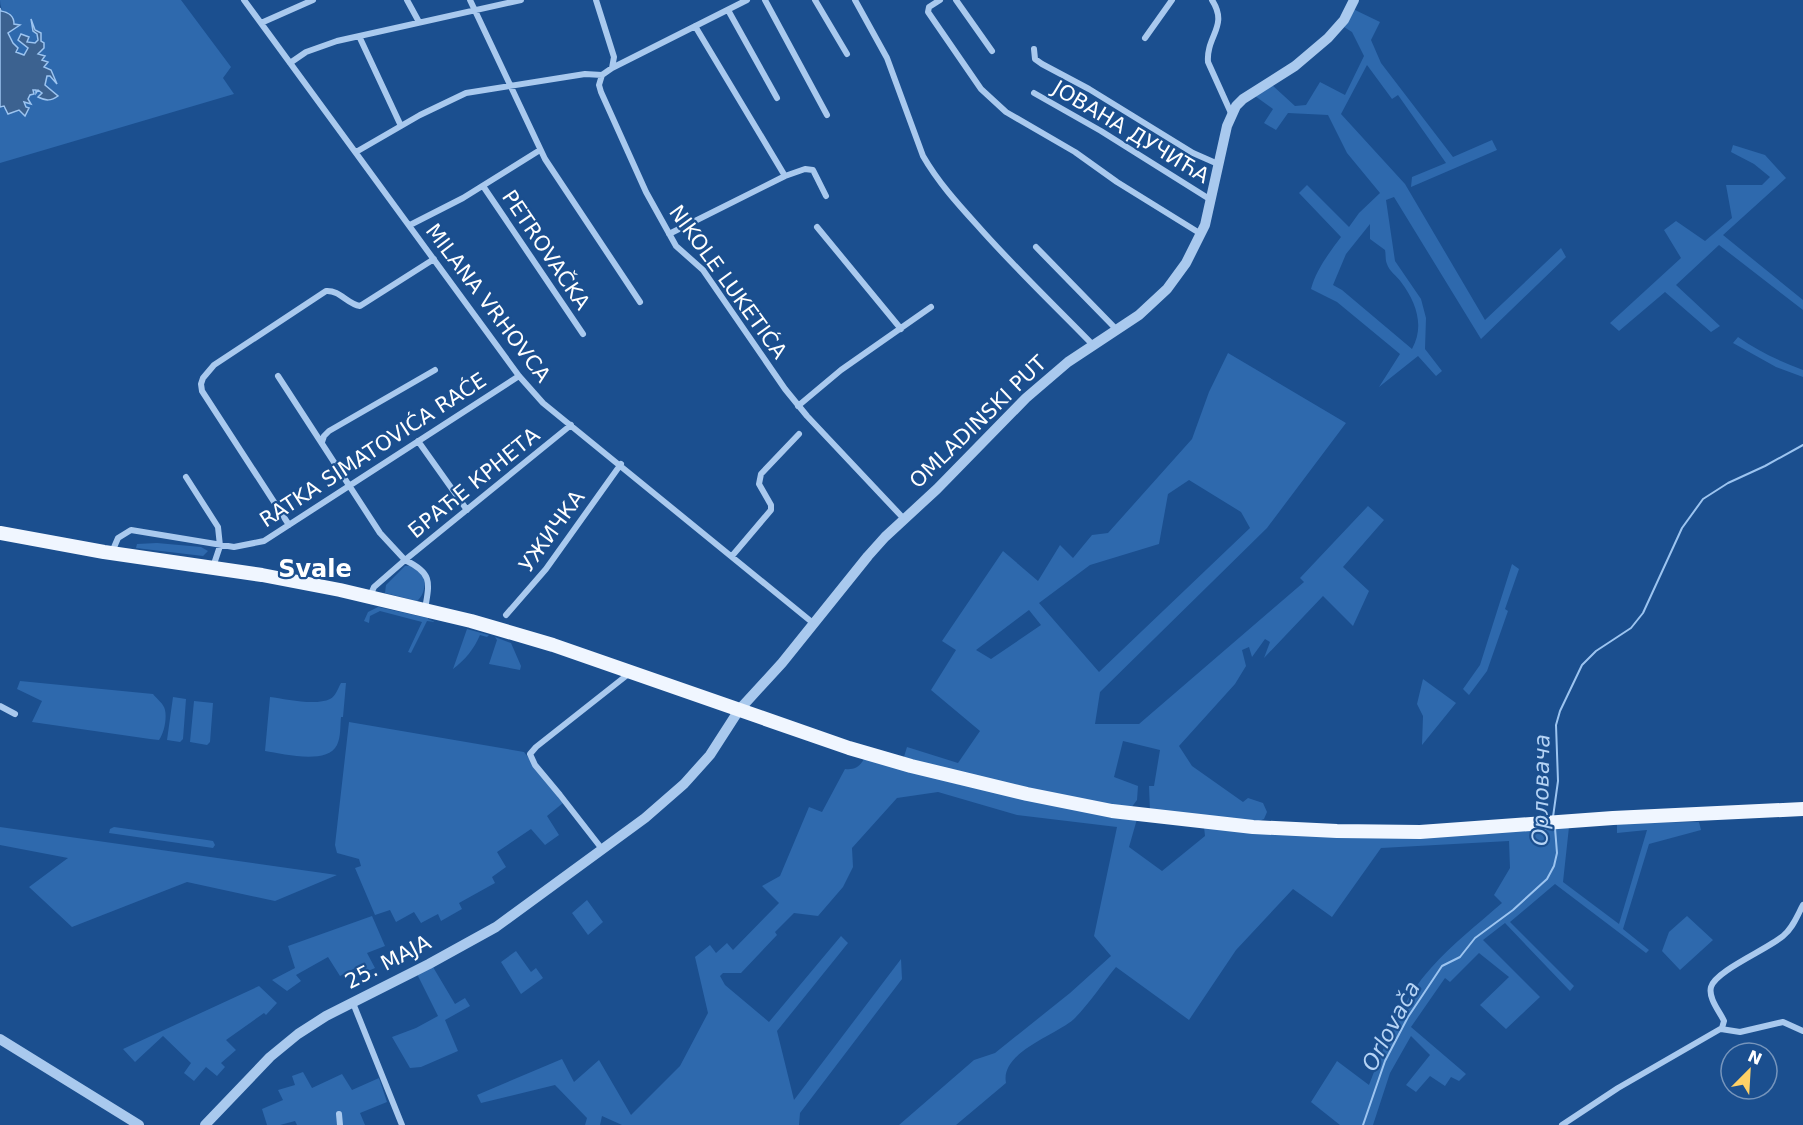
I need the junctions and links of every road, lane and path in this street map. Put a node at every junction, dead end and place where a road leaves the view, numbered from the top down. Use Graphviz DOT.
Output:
graph roads {
  1 [pos="244,0"];
  2 [pos="313,0"];
  3 [pos="407,0"];
  4 [pos="470,0"];
  5 [pos="521,0"];
  6 [pos="596,0"];
  7 [pos="747,0"];
  8 [pos="765,0"];
  9 [pos="815,0"];
  10 [pos="855,0"];
  11 [pos="940,0"];
  12 [pos="956,0"];
  13 [pos="1172,0"];
  14 [pos="1212,0"];
  15 [pos="1354,0"];
  16 [pos="473,9"];
  17 [pos="728,10"];
  18 [pos="419,22"];
  19 [pos="261,23"];
  20 [pos="695,26"];
  21 [pos="359,36"];
  22 [pos="1145,38"];
  23 [pos="1034,49"];
  24 [pos="992,51"];
  25 [pos="847,54"];
  26 [pos="290,63"];
  27 [pos="612,68"];
  28 [pos="603,75"];
  29 [pos="509,85"];
  30 [pos="1034,93"];
  31 [pos="777,98"];
  32 [pos="1232,114"];
  33 [pos="827,115"];
  34 [pos="401,126"];
  35 [pos="540,150"];
  36 [pos="356,152"];
  37 [pos="1218,164"];
  38 [pos="784,176"];
  39 [pos="483,186"];
  40 [pos="826,196"];
  41 [pos="1211,200"];
  42 [pos="410,225"];
  43 [pos="817,227"];
  44 [pos="669,234"];
  45 [pos="1201,234"];
  46 [pos="1036,247"];
  47 [pos="434,259"];
  48 [pos="640,302"];
  49 [pos="931,307"];
  50 [pos="901,329"];
  51 [pos="1117,330"];
  52 [pos="583,334"];
  53 [pos="1093,345"];
  54 [pos="435,370"];
  55 [pos="278,376"];
  56 [pos="519,376"];
  57 [pos="798,406"];
  58 [pos="571,425"];
  59 [pos="799,434"];
  60 [pos="418,441"];
  61 [pos="322,442"];
  62 [pos="621,465"];
  63 [pos="186,477"];
  64 [pos="348,487"];
  65 [pos="468,510"];
  66 [pos="905,520"];
  67 [pos="289,525"];
  68 [pos="0,533"];
  69 [pos="220,546"];
  70 [pos="112,553"];
  71 [pos="732,556"];
  72 [pos="405,560"];
  73 [pos="213,567"];
  74 [pos="370,597"];
  75 [pos="425,610"];
  76 [pos="506,615"];
  77 [pos="813,623"];
  78 [pos="632,672"];
  79 [pos="0,706"];
  80 [pos="739,710"];
  81 [pos="15,714"];
  82 [pos="1803,809"];
  83 [pos="602,849"];
  84 [pos="1803,904"];
  85 [pos="353,1003"];
  86 [pos="1721,1029"];
  87 [pos="1803,1031"];
  88 [pos="0,1039"];
  89 [pos="339,1114"];
  90 [pos="139,1125"];
  91 [pos="205,1125"];
  92 [pos="340,1125"];
  93 [pos="402,1125"];
  94 [pos="1562,1125"];
  1 -- 19 [label="street, MILANA VRHOVCA"];
  2 -- 19 [label="street"];
  3 -- 18 [label="street"];
  4 -- 16 [label="street"];
  5 -- 16 [label="street"];
  6 -- 27 [label="street"];
  7 -- 17 [label="street"];
  8 -- 33 [label="street"];
  9 -- 25 [label="street"];
  10 -- 53 [label="street"];
  11 -- 45 [label="street"];
  12 -- 24 [label="street"];
  13 -- 22 [label="street"];
  14 -- 32 [label="street"];
  15 -- 32 [label="street, OMLADINSKI PUT"];
  16 -- 18 [label="street"];
  16 -- 29 [label="street"];
  17 -- 20 [label="street"];
  17 -- 31 [label="street"];
  18 -- 21 [label="street"];
  19 -- 26 [label="street, MILANA VRHOVCA"];
  20 -- 27 [label="street"];
  20 -- 38 [label="street"];
  21 -- 26 [label="street"];
  21 -- 34 [label="street"];
  23 -- 37 [label="street"];
  26 -- 36 [label="street, MILANA VRHOVCA"];
  27 -- 28 [label="street"];
  28 -- 29 [label="street"];
  28 -- 44 [label="street, NIKOLE LUKETIĆA"];
  29 -- 34 [label="street"];
  29 -- 35 [label="street"];
  30 -- 41 [label="street, ЈОВАНА ДУЧИЋА"];
  32 -- 37 [label="street, OMLADINSKI PUT"];
  34 -- 36 [label="street"];
  35 -- 39 [label="street"];
  35 -- 48 [label="street"];
  36 -- 42 [label="street, MILANA VRHOVCA"];
  37 -- 41 [label="street, OMLADINSKI PUT"];
  38 -- 40 [label="street"];
  38 -- 44 [label="street"];
  39 -- 42 [label="street"];
  39 -- 52 [label="street, PETROVAČKA"];
  41 -- 45 [label="street, OMLADINSKI PUT"];
  42 -- 47 [label="street, MILANA VRHOVCA"];
  43 -- 50 [label="street"];
  44 -- 57 [label="street, NIKOLE LUKETIĆA"];
  45 -- 51 [label="street, OMLADINSKI PUT"];
  46 -- 51 [label="street"];
  47 -- 56 [label="street, MILANA VRHOVCA"];
  47 -- 67 [label="street"];
  49 -- 50 [label="street"];
  50 -- 57 [label="street"];
  51 -- 53 [label="street, OMLADINSKI PUT"];
  53 -- 66 [label="street, OMLADINSKI PUT"];
  54 -- 61 [label="street"];
  55 -- 61 [label="street, БРАЋЕ КРНЕТА"];
  56 -- 58 [label="street, MILANA VRHOVCA"];
  56 -- 60 [label="street, RATKA SIMATOVIĆA RAĆE"];
  57 -- 66 [label="street, NIKOLE LUKETIĆA"];
  58 -- 62 [label="street, MILANA VRHOVCA"];
  58 -- 65 [label="street, БРАЋЕ КРНЕТА"];
  59 -- 71 [label="street"];
  60 -- 64 [label="street, RATKA SIMATOVIĆA RAĆE"];
  60 -- 65 [label="street"];
  61 -- 64 [label="street, БРАЋЕ КРНЕТА"];
  62 -- 71 [label="street, MILANA VRHOVCA"];
  62 -- 76 [label="street, УЖИЧКА"];
  63 -- 69 [label="street"];
  64 -- 67 [label="street, RATKA SIMATOVIĆA RAĆE"];
  64 -- 72 [label="street, БРАЋЕ КРНЕТА"];
  65 -- 72 [label="street, БРАЋЕ КРНЕТА"];
  66 -- 77 [label="street, OMLADINSKI PUT"];
  67 -- 69 [label="street, RATKA SIMATOVIĆA RAĆE"];
  68 -- 70 [label="main road"];
  69 -- 70 [label="street, RATKA SIMATOVIĆA RAĆE"];
  69 -- 73 [label="street"];
  70 -- 73 [label="main road"];
  71 -- 77 [label="street, MILANA VRHOVCA"];
  72 -- 74 [label="street"];
  72 -- 75 [label="street"];
  73 -- 74 [label="main road"];
  74 -- 75 [label="main road"];
  75 -- 78 [label="main road"];
  77 -- 80 [label="street, OMLADINSKI PUT"];
  78 -- 80 [label="main road"];
  78 -- 83 [label="street"];
  79 -- 81 [label="street"];
  80 -- 82 [label="main road"];
  80 -- 83 [label="street, 25. МАЈА"];
  83 -- 85 [label="street, 25. МАЈА"];
  84 -- 86 [label="street"];
  85 -- 91 [label="street, 25. МАЈА"];
  85 -- 93 [label="street"];
  86 -- 87 [label="street"];
  86 -- 94 [label="street"];
  88 -- 90 [label="street"];
  89 -- 92 [label="street"];
}
